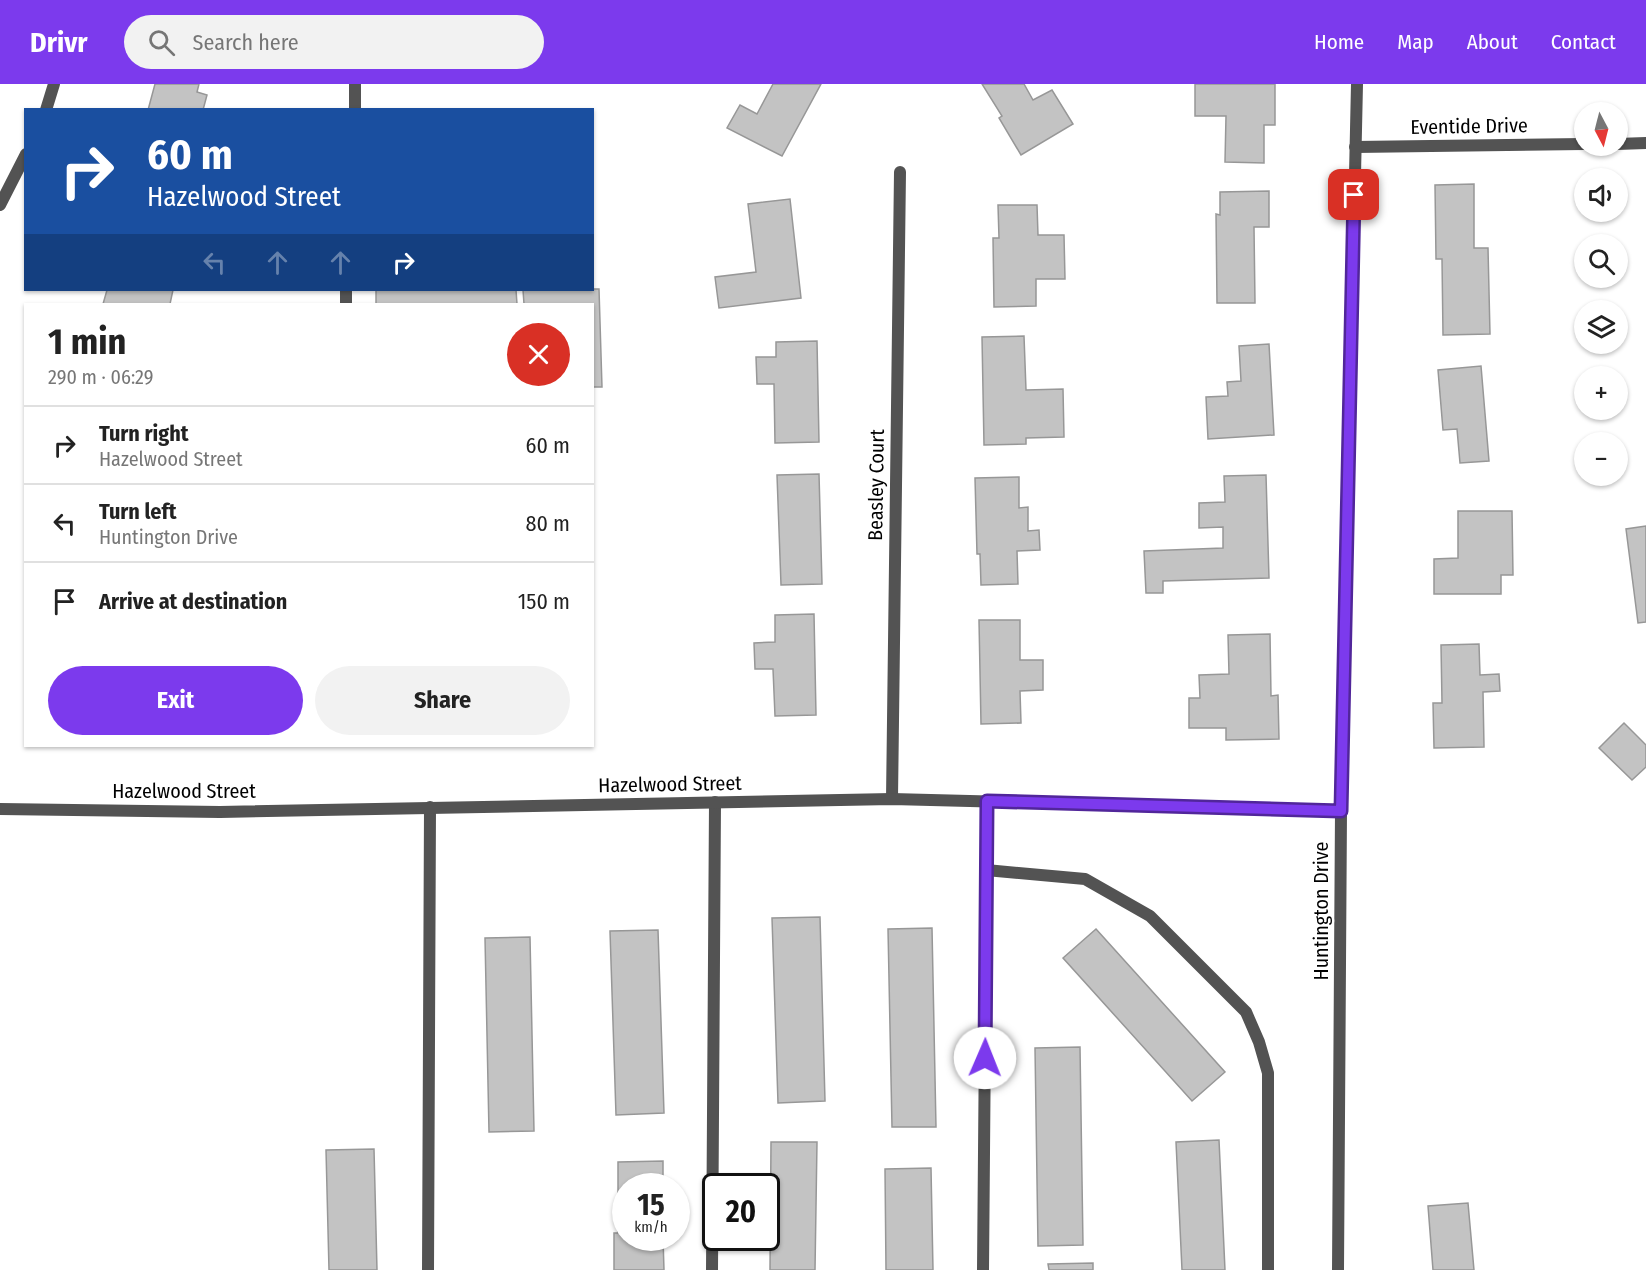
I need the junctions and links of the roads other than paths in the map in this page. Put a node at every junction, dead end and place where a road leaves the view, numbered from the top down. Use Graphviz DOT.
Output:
graph roads {
  1 [pos="54,84"];
  2 [pos="355,84"];
  3 [pos="1357,84"];
  4 [pos="47,108"];
  5 [pos="355,108"];
  6 [pos="1646,143"];
  7 [pos="1574,144"];
  8 [pos="1628,144"];
  9 [pos="1355,147"];
  10 [pos="24,158"];
  11 [pos="900,172"];
  12 [pos="0,205"];
  13 [pos="892,799"];
  14 [pos="987,801"];
  15 [pos="715,802"];
  16 [pos="430,807"];
  17 [pos="0,809"];
  18 [pos="1341,811"];
  19 [pos="986,870"];
  20 [pos="428,1270"];
  21 [pos="712,1270"];
  22 [pos="983,1270"];
  23 [pos="1268,1270"];
  24 [pos="1338,1270"];
  1 -- 4 [label="street"];
  2 -- 5 [label="street"];
  3 -- 9 [label="street, Huntington Drive"];
  6 -- 8 [label="street"];
  7 -- 9 [label="street, Eventide Drive"];
  9 -- 18 [label="street, Huntington Drive"];
  10 -- 12 [label="street"];
  11 -- 13 [label="street, Beasley Court"];
  13 -- 14 [label="street, Hazelwood Street"];
  13 -- 15 [label="street, Hazelwood Street"];
  14 -- 18 [label="street, Hazelwood Street"];
  14 -- 19 [label="street"];
  15 -- 16 [label="street, Hazelwood Street"];
  15 -- 21 [label="street"];
  16 -- 17 [label="street, Hazelwood Street"];
  16 -- 20 [label="street"];
  18 -- 24 [label="street, Huntington Drive"];
  19 -- 22 [label="street"];
  19 -- 23 [label="street"];
}
